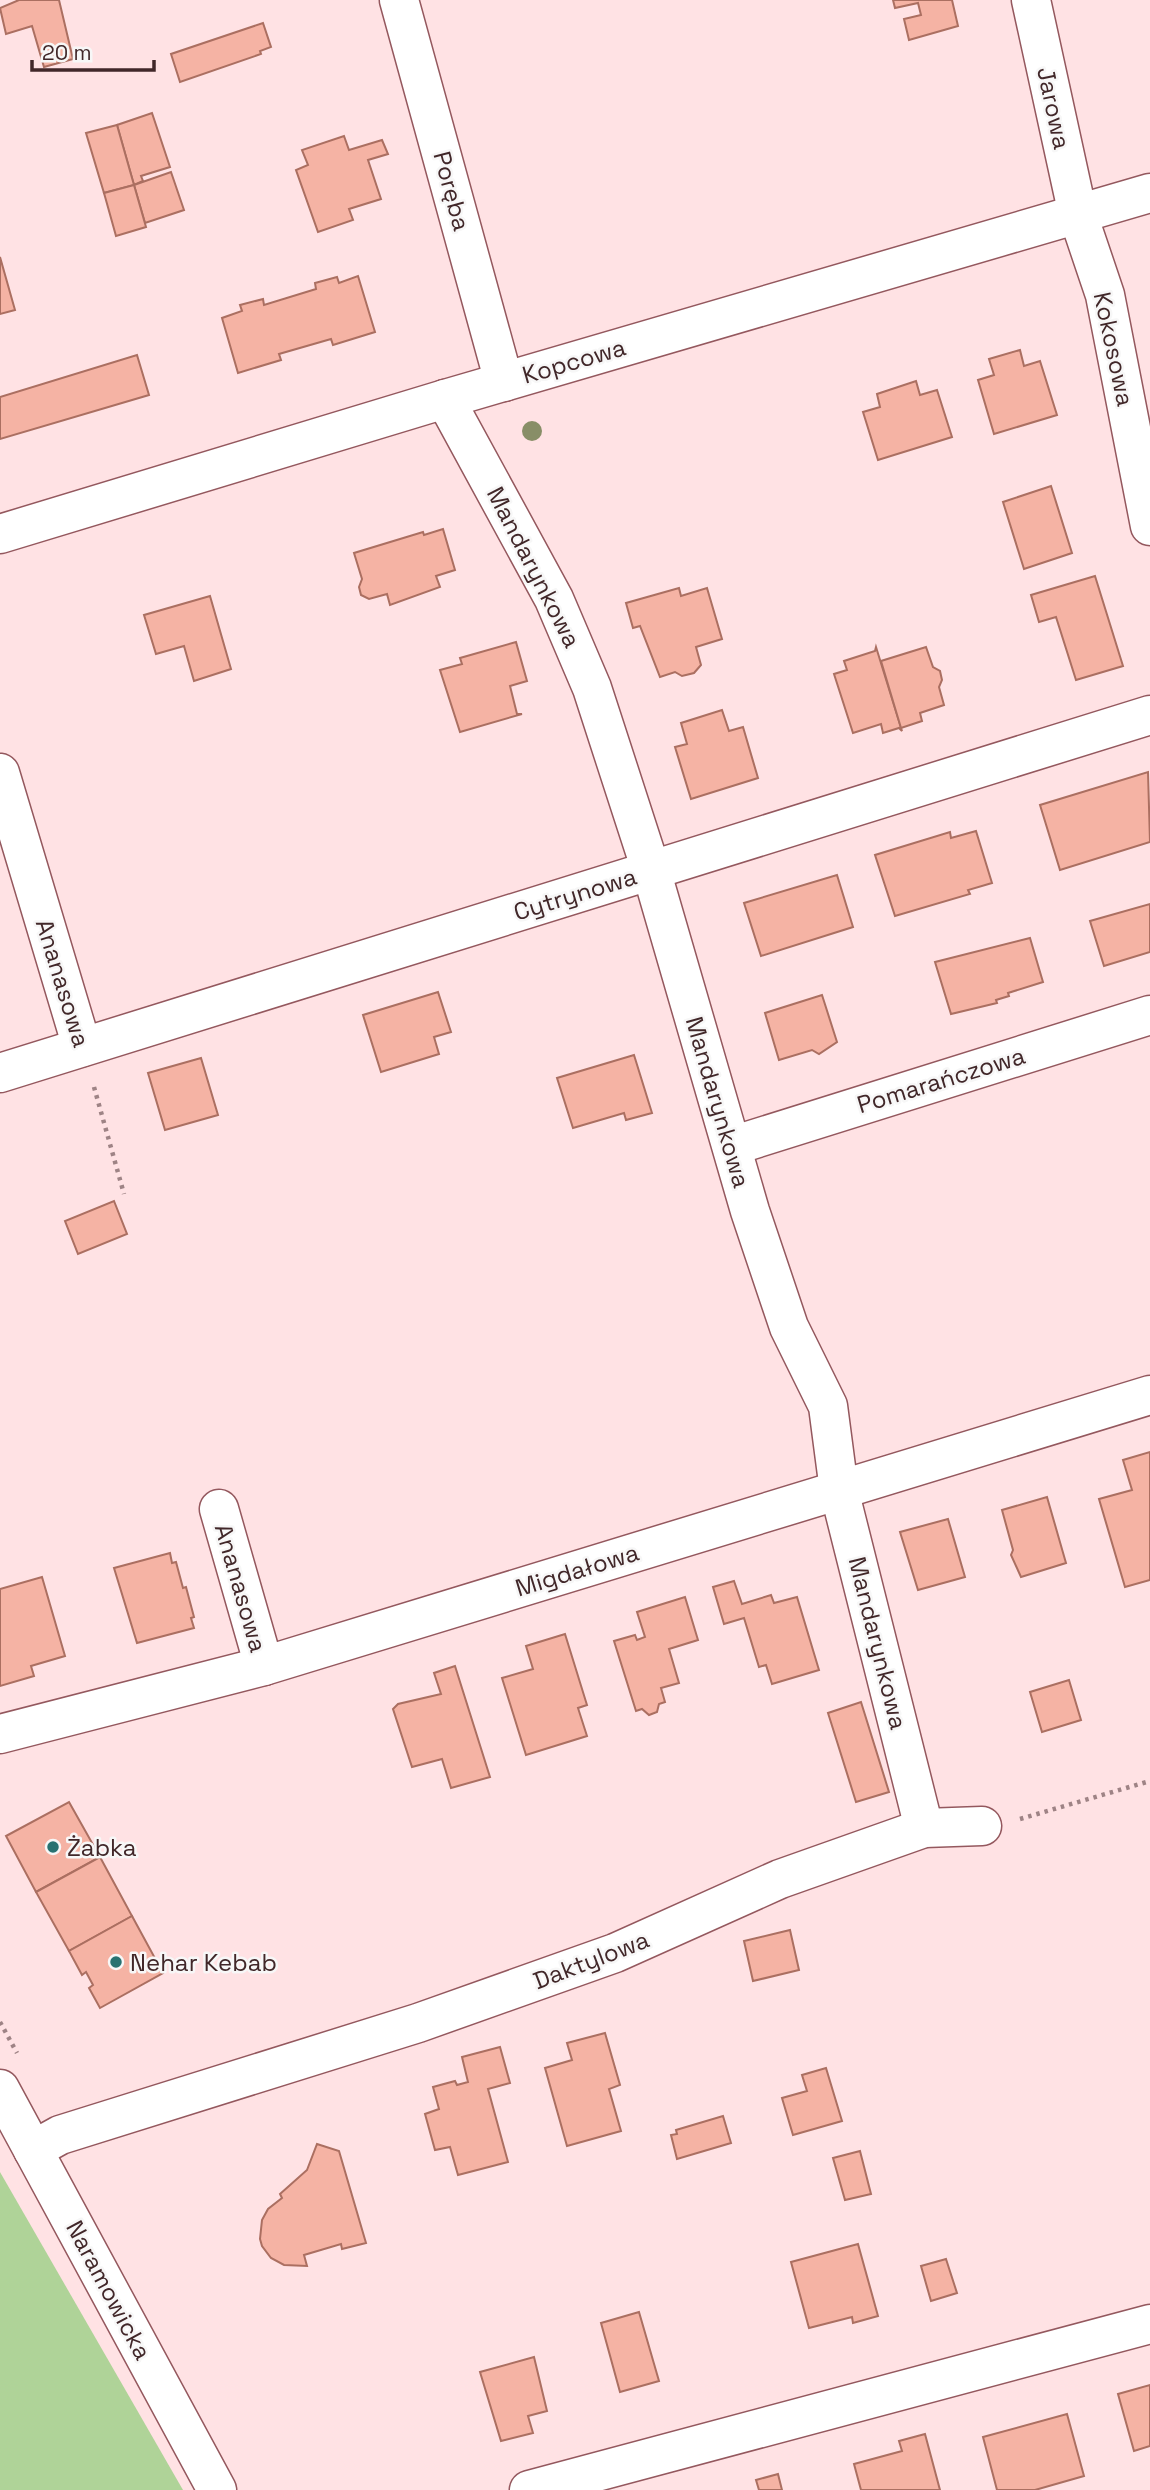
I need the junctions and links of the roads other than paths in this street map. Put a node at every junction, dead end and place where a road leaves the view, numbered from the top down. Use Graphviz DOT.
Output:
graph roads {
  1 [pos="399,0"];
  2 [pos="1031,0"];
  3 [pos="1150,193"];
  4 [pos="1078,215"];
  5 [pos="504,382"];
  6 [pos="445,399"];
  7 [pos="1150,526"];
  8 [pos="0,534"];
  9 [pos="1150,715"];
  10 [pos="0,773"];
  11 [pos="651,870"];
  12 [pos="1150,1015"];
  13 [pos="82,1047"];
  14 [pos="0,1073"];
  15 [pos="732,1146"];
  16 [pos="1150,1395"];
  17 [pos="839,1490"];
  18 [pos="219,1509"];
  19 [pos="264,1666"];
  20 [pos="0,1734"];
  21 [pos="982,1826"];
  22 [pos="924,1828"];
  23 [pos="0,2089"];
  24 [pos="33,2150"];
  25 [pos="1150,2324"];
  26 [pos="217,2490"];
  27 [pos="529,2490"];
  1 -- 5 [label="street, Poręba"];
  2 -- 4 [label="street, Jarowa"];
  3 -- 4 [label="street, Kopcowa"];
  4 -- 5 [label="street, Kopcowa"];
  4 -- 7 [label="street, Kokosowa"];
  5 -- 6 [label="street, Kopcowa"];
  6 -- 8 [label="street, Kopcowa"];
  6 -- 11 [label="street, Mandarynkowa"];
  9 -- 11 [label="street, Cytrynowa"];
  10 -- 13 [label="street, Ananasowa"];
  11 -- 13 [label="street, Cytrynowa"];
  11 -- 15 [label="street, Mandarynkowa"];
  12 -- 15 [label="street, Pomarańczowa"];
  13 -- 14 [label="street, Cytrynowa"];
  15 -- 17 [label="street, Mandarynkowa"];
  16 -- 17 [label="street, Migdałowa"];
  17 -- 19 [label="street, Migdałowa"];
  17 -- 22 [label="street, Mandarynkowa"];
  18 -- 19 [label="street, Ananasowa"];
  19 -- 20 [label="street, Migdałowa"];
  21 -- 22 [label="street, Daktylowa"];
  22 -- 24 [label="street, Daktylowa"];
  23 -- 24 [label="street, Naramowicka"];
  24 -- 26 [label="street, Naramowicka"];
  25 -- 27 [label="street"];
}
